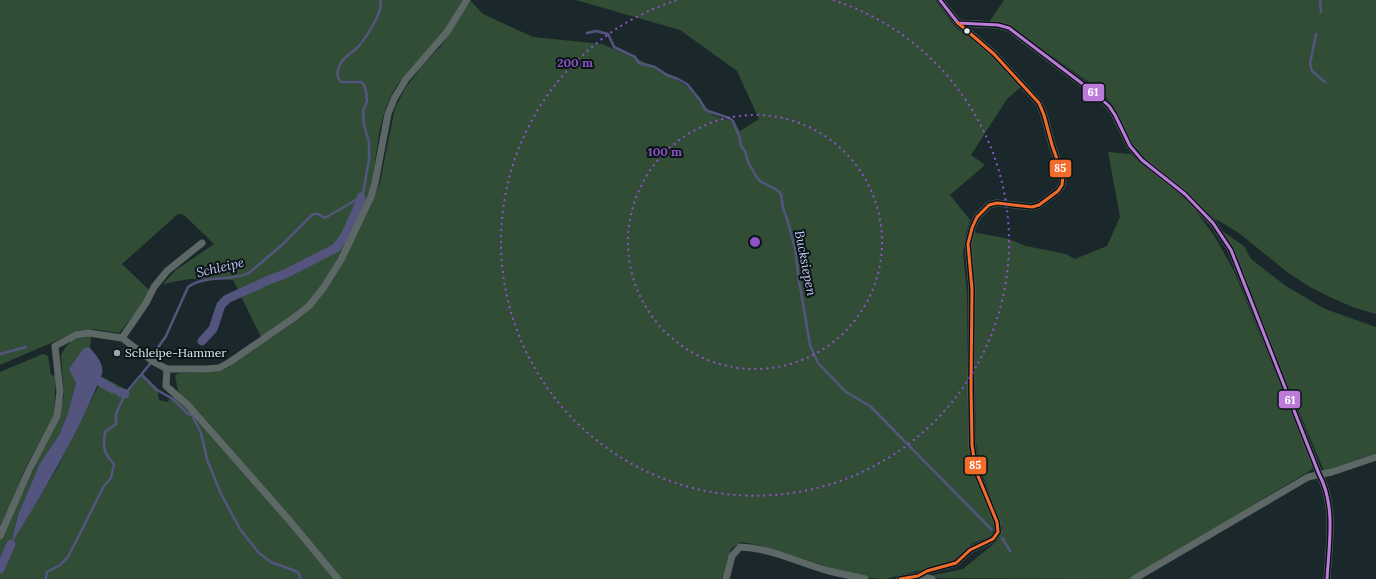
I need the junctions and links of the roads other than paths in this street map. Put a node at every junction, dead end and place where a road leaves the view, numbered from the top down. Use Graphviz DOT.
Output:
graph roads {
  1 [pos="467,0"];
  2 [pos="940,0"];
  3 [pos="958,23"];
  4 [pos="202,243"];
  5 [pos="122,338"];
  6 [pos="168,369"];
  7 [pos="1376,457"];
  8 [pos="1319,474"];
  9 [pos="0,536"];
  10 [pos="918,576"];
  11 [pos="338,579"];
  12 [pos="726,579"];
  13 [pos="865,579"];
  14 [pos="900,579"];
  15 [pos="932,579"];
  16 [pos="1134,579"];
  17 [pos="1327,579"];
  1 -- 6 [label="street"];
  2 -- 3 [label="street"];
  3 -- 8 [label="street"];
  3 -- 10 [label="street"];
  4 -- 5 [label="street"];
  5 -- 6 [label="street"];
  5 -- 9 [label="street"];
  6 -- 11 [label="street"];
  7 -- 8 [label="street"];
  8 -- 16 [label="street"];
  8 -- 17 [label="street"];
  10 -- 14 [label="street"];
  10 -- 15 [label="street"];
  12 -- 13 [label="street"];
}
